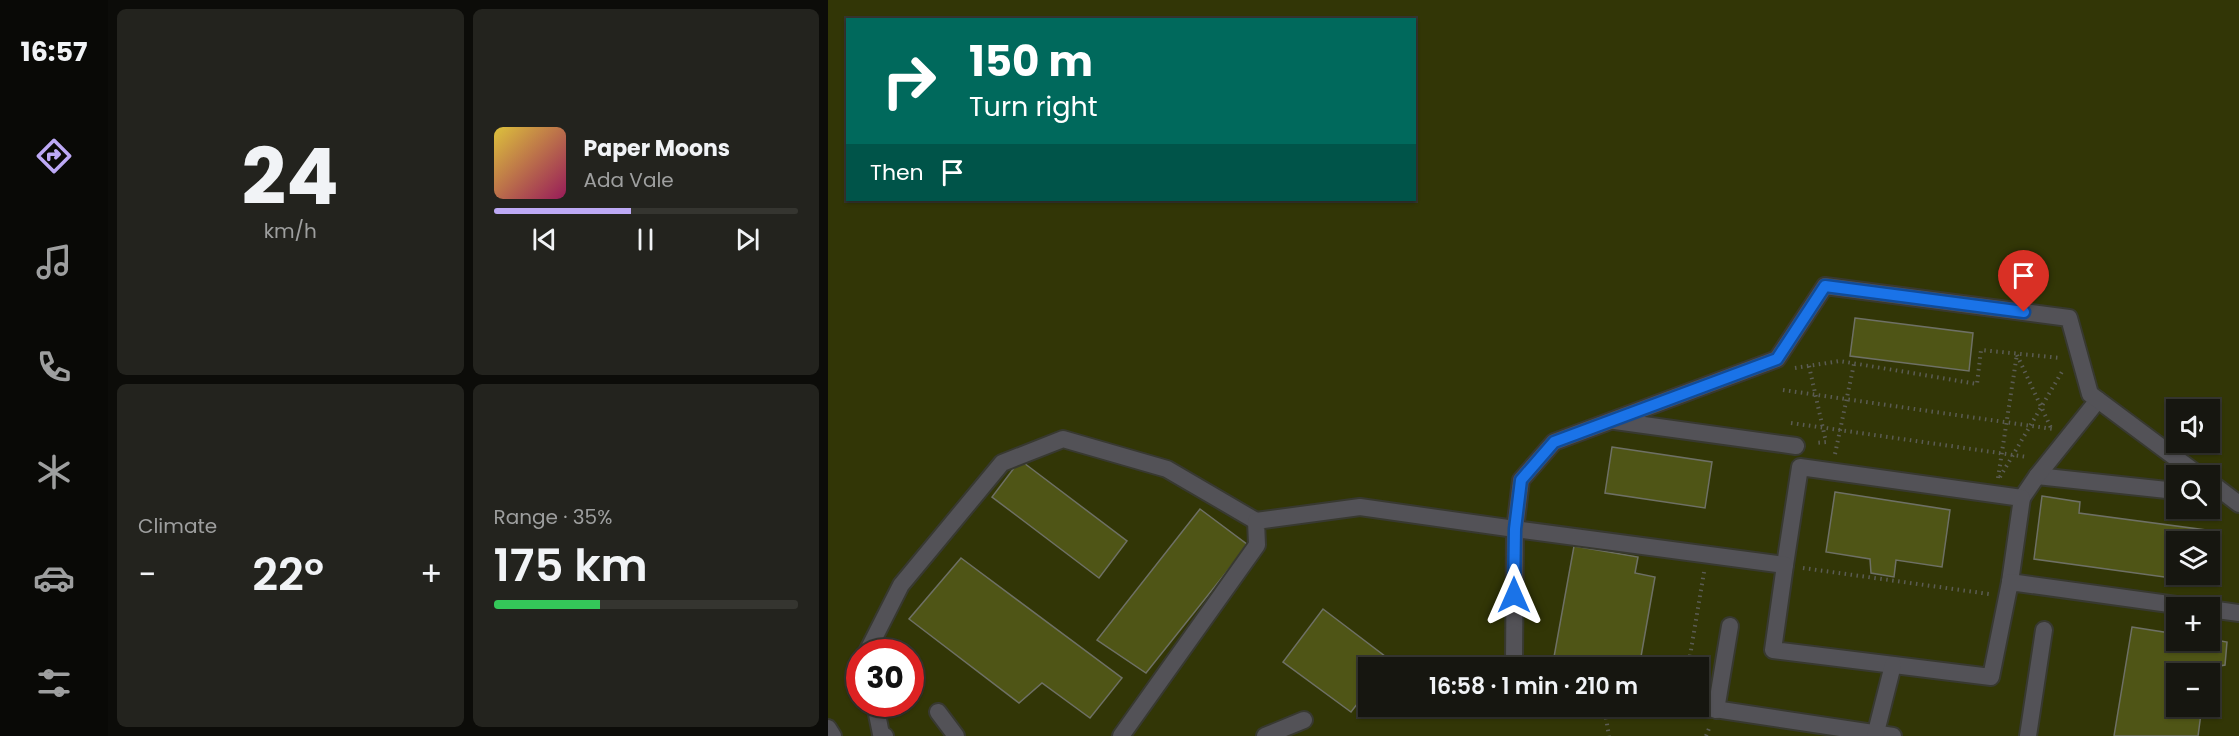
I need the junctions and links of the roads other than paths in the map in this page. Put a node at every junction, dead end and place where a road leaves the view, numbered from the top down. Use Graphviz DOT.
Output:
graph roads {
  1 [pos="2098,400"];
  2 [pos="1612,421"];
  3 [pos="1796,446"];
  4 [pos="2185,465"];
  5 [pos="2037,476"];
  6 [pos="2166,490"];
  7 [pos="2220,490"];
  8 [pos="2022,498"];
  9 [pos="2234,500"];
  10 [pos="1256,521"];
  11 [pos="1515,529"];
  12 [pos="1785,565"];
  13 [pos="2008,589"];
  14 [pos="2166,605"];
  15 [pos="2220,610"];
  16 [pos="2239,613"];
  17 [pos="1730,626"];
  18 [pos="2044,630"];
  19 [pos="874,639"];
  20 [pos="1514,657"];
  21 [pos="1893,665"];
  22 [pos="1709,709"];
  23 [pos="1716,710"];
  24 [pos="938,711"];
  25 [pos="878,717"];
  26 [pos="1304,720"];
  27 [pos="828,728"];
  28 [pos="1875,735"];
  29 [pos="833,736"];
  30 [pos="885,736"];
  31 [pos="956,736"];
  32 [pos="1121,736"];
  33 [pos="1265,736"];
  34 [pos="1893,736"];
  35 [pos="2028,736"];
  1 -- 2 [label="street"];
  1 -- 4 [label="street"];
  1 -- 5 [label="street"];
  2 -- 3 [label="street"];
  2 -- 11 [label="street"];
  5 -- 6 [label="street"];
  5 -- 8 [label="street"];
  7 -- 9 [label="street"];
  8 -- 12 [label="street"];
  8 -- 13 [label="street"];
  10 -- 11 [label="street"];
  10 -- 19 [label="street"];
  10 -- 32 [label="street"];
  11 -- 12 [label="street"];
  11 -- 20 [label="street"];
  12 -- 21 [label="street"];
  13 -- 14 [label="street"];
  13 -- 21 [label="street"];
  15 -- 16 [label="street"];
  17 -- 23 [label="street"];
  18 -- 35 [label="street"];
  21 -- 28 [label="street"];
  22 -- 23 [label="street"];
  23 -- 28 [label="street"];
  24 -- 31 [label="street"];
  25 -- 30 [label="street"];
  26 -- 33 [label="street"];
  27 -- 29 [label="street"];
  28 -- 34 [label="street"];
}
